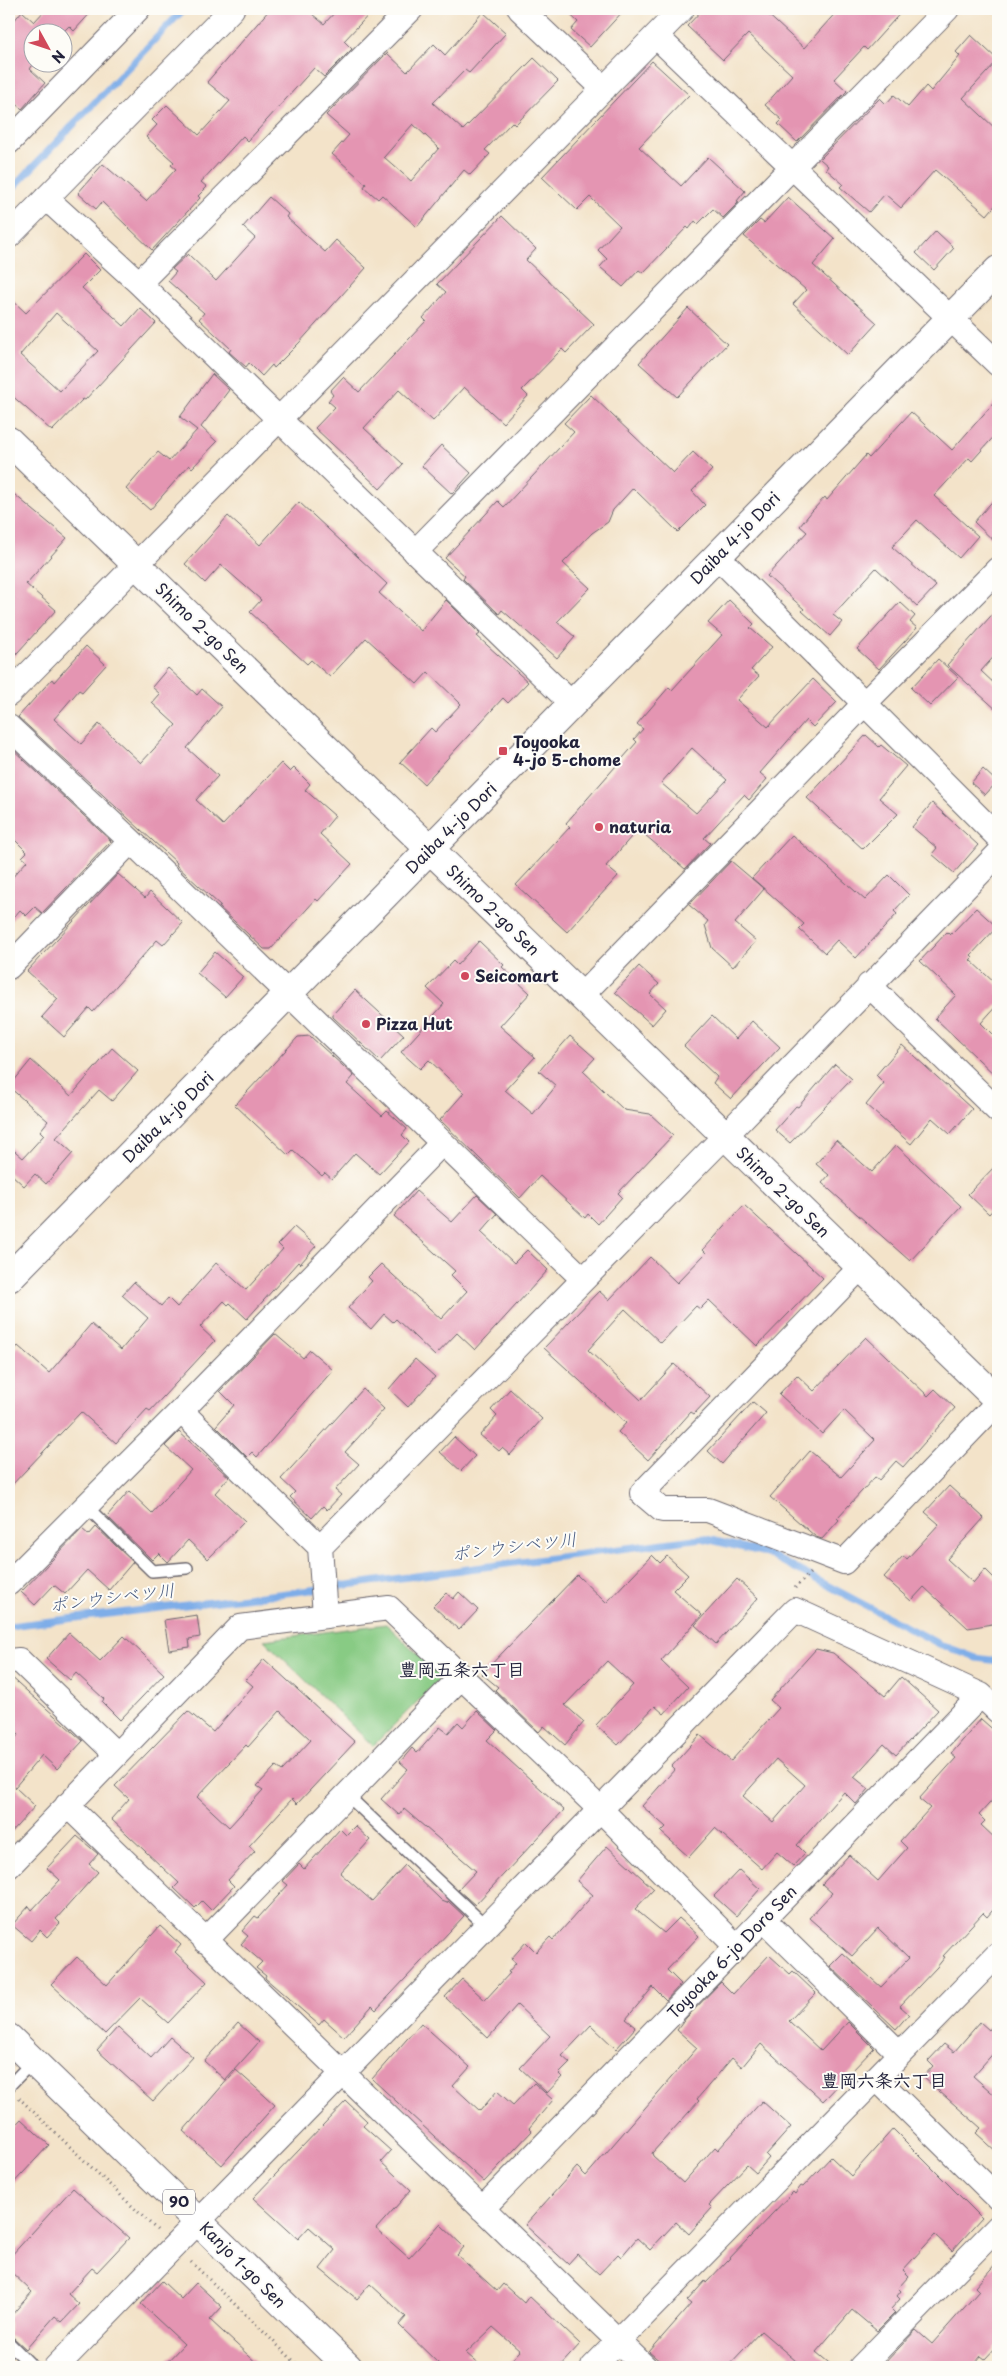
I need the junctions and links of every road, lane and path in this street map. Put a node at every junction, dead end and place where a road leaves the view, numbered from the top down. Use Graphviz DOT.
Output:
graph roads {
  1 [pos="138,9"];
  2 [pos="232,9"];
  3 [pos="411,9"];
  4 [pos="520,9"];
  5 [pos="682,9"];
  6 [pos="947,9"];
  7 [pos="656,36"];
  8 [pos="604,90"];
  9 [pos="9,142"];
  10 [pos="793,167"];
  11 [pos="46,198"];
  12 [pos="9,236"];
  13 [pos="998,270"];
  14 [pos="139,283"];
  15 [pos="951,318"];
  16 [pos="998,364"];
  17 [pos="279,418"];
  18 [pos="10,446"];
  19 [pos="415,552"];
  20 [pos="717,556"];
  21 [pos="136,564"];
  22 [pos="998,569"];
  23 [pos="9,694"];
  24 [pos="864,704"];
  25 [pos="573,705"];
  26 [pos="9,727"];
  27 [pos="998,837"];
  28 [pos="131,841"];
  29 [pos="430,848"];
  30 [pos="998,854"];
  31 [pos="9,967"];
  32 [pos="869,985"];
  33 [pos="288,994"];
  34 [pos="582,996"];
  35 [pos="998,1111"];
  36 [pos="725,1136"];
  37 [pos="442,1143"];
  38 [pos="860,1268"];
  39 [pos="9,1278"];
  40 [pos="584,1279"];
  41 [pos="998,1401"];
  42 [pos="181,1411"];
  43 [pos="86,1506"];
  44 [pos="321,1556"];
  45 [pos="187,1568"];
  46 [pos="815,1568"];
  47 [pos="9,1583"];
  48 [pos="793,1590"];
  49 [pos="324,1607"];
  50 [pos="9,1661"];
  51 [pos="462,1676"];
  52 [pos="980,1695"];
  53 [pos="998,1712"];
  54 [pos="116,1754"];
  55 [pos="347,1795"];
  56 [pos="67,1805"];
  57 [pos="600,1809"];
  58 [pos="9,1866"];
  59 [pos="764,1920"];
  60 [pos="486,1926"];
  61 [pos="205,1941"];
  62 [pos="738,1947"];
  63 [pos="998,1954"];
  64 [pos="9,2038"];
  65 [pos="900,2054"];
  66 [pos="33,2061"];
  67 [pos="343,2073"];
  68 [pos="877,2079"];
  69 [pos="12,2090"];
  70 [pos="998,2198"];
  71 [pos="482,2208"];
  72 [pos="199,2221"];
  73 [pos="998,2227"];
  74 [pos="174,2246"];
  75 [pos="618,2342"];
  76 [pos="9,2343"];
  77 [pos="69,2363"];
  78 [pos="33,2367"];
  79 [pos="300,2367"];
  80 [pos="348,2367"];
  81 [pos="593,2367"];
  82 [pos="644,2367"];
  83 [pos="861,2367"];
  1 -- 9 [label="street"];
  2 -- 11 [label="street"];
  3 -- 14 [label="street"];
  4 -- 8 [label="street"];
  5 -- 7 [label="street"];
  6 -- 10 [label="street"];
  7 -- 8 [label="street"];
  7 -- 10 [label="street"];
  8 -- 17 [label="street"];
  10 -- 15 [label="street"];
  10 -- 19 [label="street"];
  11 -- 12 [label="street"];
  11 -- 14 [label="street"];
  13 -- 15 [label="street, Daiba 4-jo Dori"];
  14 -- 17 [label="street"];
  15 -- 16 [label="street"];
  15 -- 20 [label="street, Daiba 4-jo Dori"];
  17 -- 19 [label="street"];
  17 -- 21 [label="street"];
  18 -- 21 [label="street, Shimo 2-go Sen"];
  19 -- 25 [label="street"];
  20 -- 24 [label="street"];
  20 -- 25 [label="street, Daiba 4-jo Dori"];
  21 -- 23 [label="street"];
  21 -- 29 [label="street, Shimo 2-go Sen"];
  22 -- 24 [label="street"];
  24 -- 27 [label="street"];
  24 -- 34 [label="street"];
  25 -- 29 [label="street, Daiba 4-jo Dori"];
  26 -- 28 [label="street"];
  28 -- 31 [label="street"];
  28 -- 33 [label="street"];
  29 -- 33 [label="street, Daiba 4-jo Dori"];
  29 -- 34 [label="street, Shimo 2-go Sen"];
  30 -- 32 [label="street"];
  32 -- 35 [label="street"];
  32 -- 36 [label="street"];
  33 -- 37 [label="street"];
  33 -- 39 [label="street, Daiba 4-jo Dori"];
  34 -- 36 [label="street, Shimo 2-go Sen"];
  36 -- 38 [label="street, Shimo 2-go Sen"];
  36 -- 40 [label="street"];
  37 -- 40 [label="street"];
  37 -- 42 [label="street"];
  38 -- 41 [label="street, Shimo 2-go Sen"];
  38 -- 41 [label="street"];
  40 -- 44 [label="street"];
  42 -- 43 [label="street"];
  42 -- 44 [label="street"];
  43 -- 45 [label="lane"];
  43 -- 47 [label="street"];
  44 -- 49 [label="street"];
  46 -- 48 [label="path"];
  49 -- 51 [label="street"];
  49 -- 54 [label="street"];
  50 -- 54 [label="street"];
  51 -- 55 [label="street"];
  51 -- 57 [label="street"];
  52 -- 53 [label="street"];
  52 -- 57 [label="street"];
  52 -- 59 [label="street, Toyooka 6-jo Doro Sen"];
  54 -- 56 [label="street"];
  55 -- 60 [label="lane"];
  55 -- 61 [label="street"];
  56 -- 58 [label="street"];
  56 -- 61 [label="street"];
  57 -- 60 [label="street"];
  57 -- 62 [label="street"];
  59 -- 62 [label="street, Toyooka 6-jo Doro Sen"];
  59 -- 65 [label="street"];
  60 -- 67 [label="street"];
  61 -- 67 [label="street"];
  62 -- 71 [label="street, Toyooka 6-jo Doro Sen"];
  63 -- 65 [label="street"];
  64 -- 66 [label="street, Kanjo 1-go Sen / 90"];
  65 -- 68 [label="street"];
  66 -- 69 [label="lane"];
  66 -- 72 [label="street, Kanjo 1-go Sen / 90"];
  67 -- 71 [label="street"];
  67 -- 72 [label="street"];
  68 -- 70 [label="street"];
  68 -- 75 [label="street"];
  69 -- 74 [label="path"];
  71 -- 75 [label="street"];
  72 -- 74 [label="street"];
  72 -- 80 [label="street, Kanjo 1-go Sen / 90"];
  73 -- 83 [label="street"];
  74 -- 77 [label="street"];
  74 -- 79 [label="path"];
  75 -- 81 [label="street"];
  75 -- 82 [label="street"];
  76 -- 78 [label="lane"];
}
